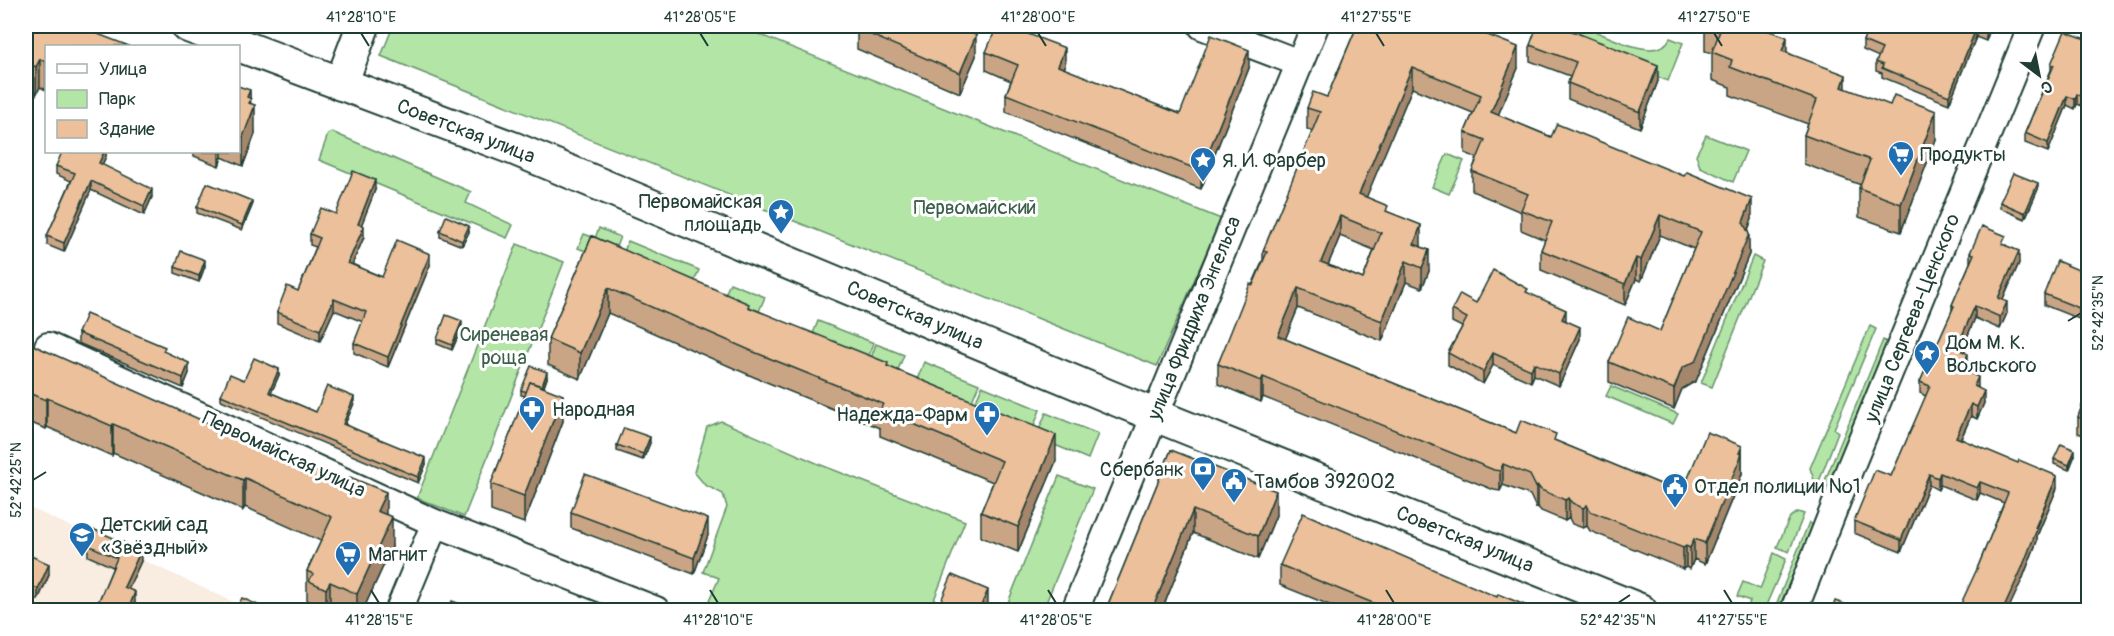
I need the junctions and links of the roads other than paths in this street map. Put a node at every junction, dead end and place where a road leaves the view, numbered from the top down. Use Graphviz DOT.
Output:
graph roads {
  1 [pos="188,26"];
  2 [pos="363,26"];
  3 [pos="1202,26"];
  4 [pos="1315,26"];
  5 [pos="2032,26"];
  6 [pos="238,45"];
  7 [pos="240,46"];
  8 [pos="1299,63"];
  9 [pos="341,84"];
  10 [pos="48,346"];
  11 [pos="1155,414"];
  12 [pos="435,524"];
  13 [pos="399,610"];
  14 [pos="656,610"];
  15 [pos="1075,610"];
  16 [pos="1640,610"];
  17 [pos="1794,610"];
  1 -- 6 [label="main road, Советская улица"];
  2 -- 9 [label="main road"];
  3 -- 8 [label="street"];
  4 -- 8 [label="street, улица Фридриха Энгельса"];
  5 -- 17 [label="street, улица Сергеева-Ценского"];
  7 -- 9 [label="main road, Советская улица"];
  8 -- 11 [label="street, улица Фридриха Энгельса"];
  9 -- 11 [label="main road, Советская улица"];
  10 -- 12 [label="street, Первомайская улица"];
  11 -- 15 [label="street, улица Фридриха Энгельса"];
  11 -- 16 [label="main road, Советская улица"];
  12 -- 13 [label="street"];
  12 -- 14 [label="street, Первомайская улица"];
}
